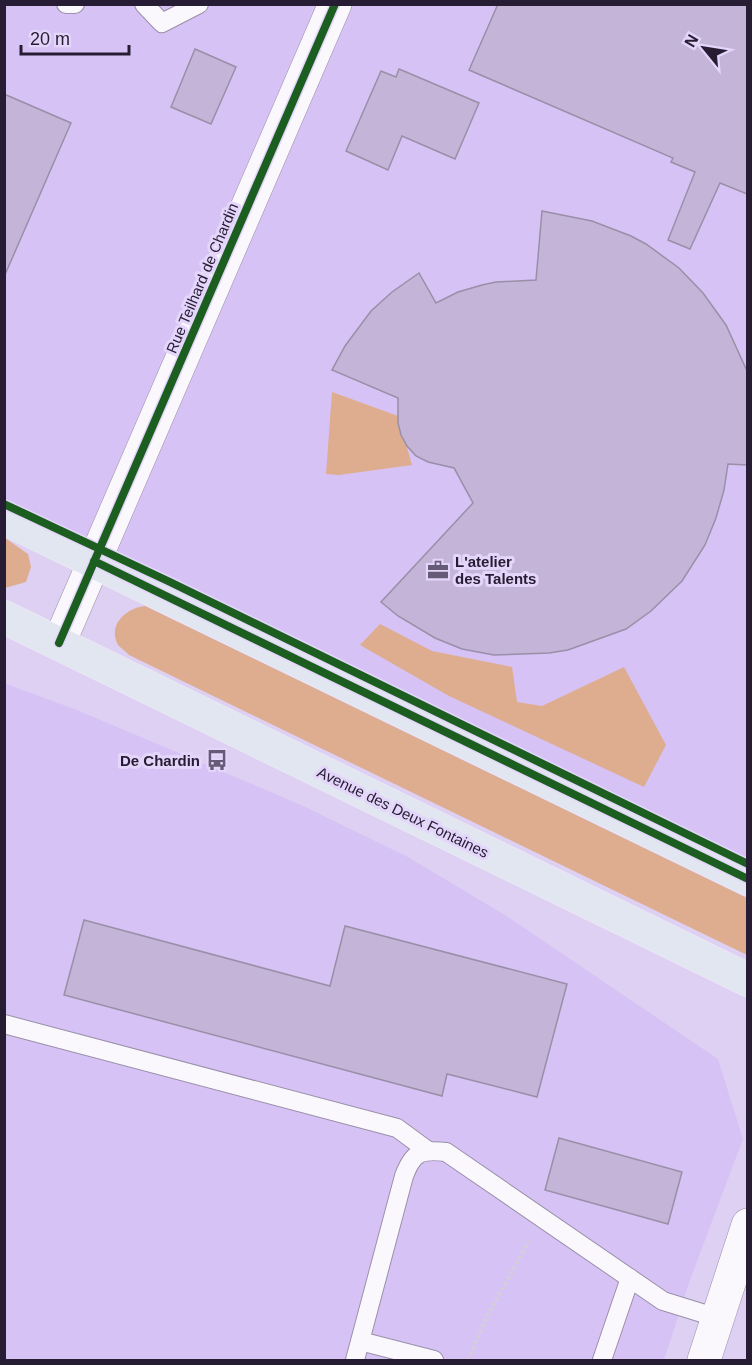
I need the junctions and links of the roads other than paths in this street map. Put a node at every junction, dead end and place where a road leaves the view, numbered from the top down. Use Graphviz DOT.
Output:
graph roads {
  1 [pos="66,4"];
  2 [pos="75,4"];
  3 [pos="144,4"];
  4 [pos="199,4"];
  5 [pos="335,4"];
  6 [pos="4,518"];
  7 [pos="94,561"];
  8 [pos="4,617"];
  9 [pos="59,643"];
  10 [pos="747,879"];
  11 [pos="747,980"];
  12 [pos="4,1024"];
  13 [pos="427,1150"];
  14 [pos="747,1225"];
  15 [pos="630,1278"];
  16 [pos="718,1318"];
  17 [pos="360,1341"];
  18 [pos="355,1360"];
  19 [pos="434,1360"];
  20 [pos="602,1360"];
  21 [pos="704,1360"];
  1 -- 2 [label="lane"];
  3 -- 4 [label="lane"];
  5 -- 7 [label="street, Rue Teilhard de Chardin"];
  6 -- 7 [label="main road"];
  7 -- 9 [label="street"];
  7 -- 10 [label="main road"];
  8 -- 9 [label="main road, Avenue des Deux Fontaines"];
  9 -- 11 [label="main road, Avenue des Deux Fontaines"];
  12 -- 13 [label="lane"];
  13 -- 15 [label="lane"];
  13 -- 17 [label="lane"];
  14 -- 16 [label="street"];
  15 -- 16 [label="lane"];
  15 -- 20 [label="lane"];
  16 -- 21 [label="street"];
  17 -- 18 [label="lane"];
  17 -- 19 [label="lane"];
}
